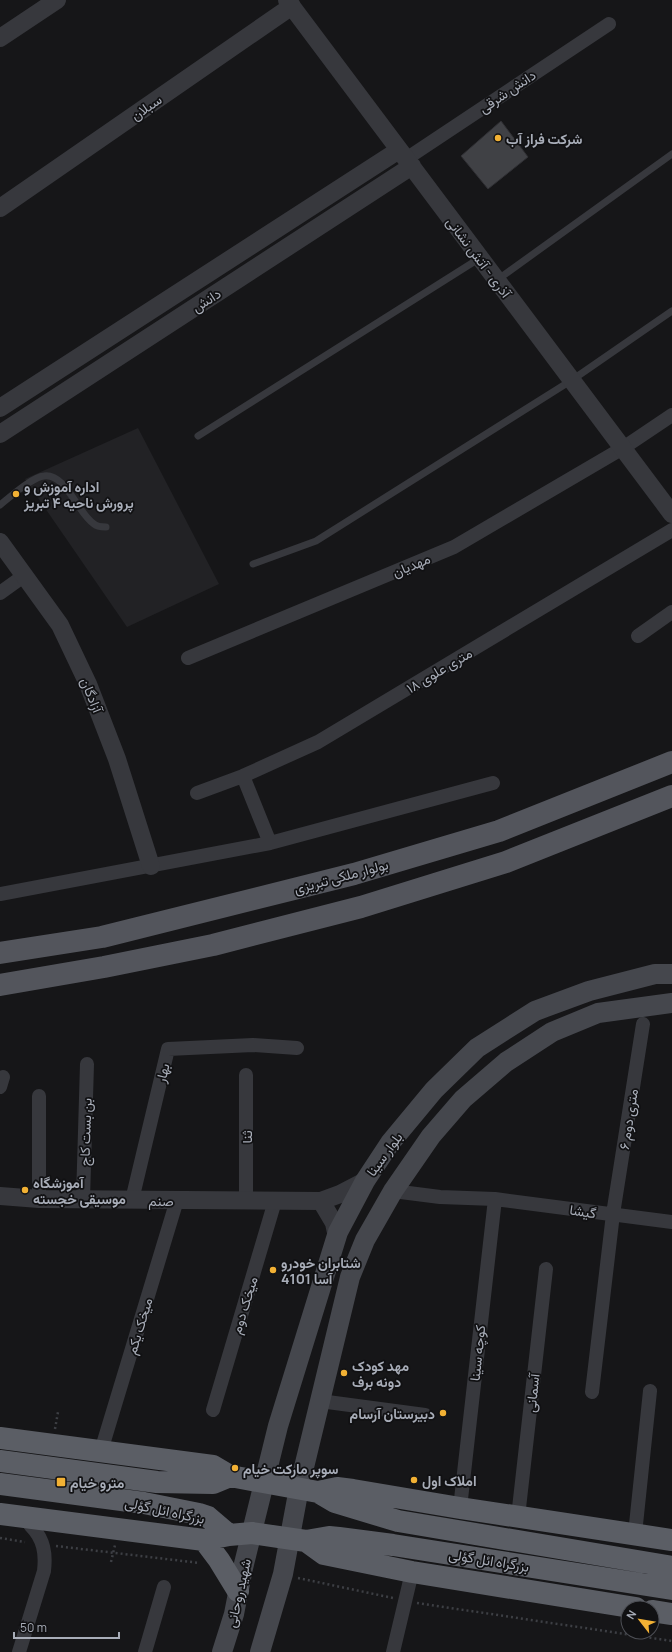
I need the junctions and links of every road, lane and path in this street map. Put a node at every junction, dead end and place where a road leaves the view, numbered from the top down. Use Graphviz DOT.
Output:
graph roads {
  1 [pos="57,0"];
  2 [pos="289,3"];
  3 [pos="609,24"];
  4 [pos="0,38"];
  5 [pos="672,154"];
  6 [pos="406,159"];
  7 [pos="0,208"];
  8 [pos="480,258"];
  9 [pos="497,281"];
  10 [pos="672,311"];
  11 [pos="572,380"];
  12 [pos="0,408"];
  13 [pos="672,415"];
  14 [pos="0,434"];
  15 [pos="198,436"];
  16 [pos="623,448"];
  17 [pos="0,505"];
  18 [pos="672,514"];
  19 [pos="106,527"];
  20 [pos="672,530"];
  21 [pos="0,542"];
  22 [pos="253,564"];
  23 [pos="24,575"];
  24 [pos="0,593"];
  25 [pos="672,612"];
  26 [pos="638,636"];
  27 [pos="188,658"];
  28 [pos="672,762"];
  29 [pos="243,776"];
  30 [pos="493,783"];
  31 [pos="197,793"];
  32 [pos="672,796"];
  33 [pos="270,843"];
  34 [pos="151,866"];
  35 [pos="0,894"];
  36 [pos="0,953"];
  37 [pos="672,974"];
  38 [pos="0,985"];
  39 [pos="672,1003"];
  40 [pos="643,1024"];
  41 [pos="297,1048"];
  42 [pos="87,1064"];
  43 [pos="246,1074"];
  44 [pos="39,1096"];
  45 [pos="365,1181"];
  46 [pos="393,1191"];
  47 [pos="0,1196"];
  48 [pos="39,1199"];
  49 [pos="82,1199"];
  50 [pos="494,1199"];
  51 [pos="132,1200"];
  52 [pos="176,1200"];
  53 [pos="246,1200"];
  54 [pos="275,1201"];
  55 [pos="321,1201"];
  56 [pos="613,1214"];
  57 [pos="672,1222"];
  58 [pos="337,1237"];
  59 [pos="546,1269"];
  60 [pos="650,1391"];
  61 [pos="592,1392"];
  62 [pos="320,1401"];
  63 [pos="212,1410"];
  64 [pos="425,1415"];
  65 [pos="0,1438"];
  66 [pos="101,1451"];
  67 [pos="0,1461"];
  68 [pos="230,1476"];
  69 [pos="263,1482"];
  70 [pos="0,1484"];
  71 [pos="308,1490"];
  72 [pos="460,1508"];
  73 [pos="8,1515"];
  74 [pos="518,1517"];
  75 [pos="398,1522"];
  76 [pos="252,1533"];
  77 [pos="635,1534"];
  78 [pos="229,1535"];
  79 [pos="0,1538"];
  80 [pos="204,1540"];
  81 [pos="298,1540"];
  82 [pos="672,1540"];
  83 [pos="43,1545"];
  84 [pos="393,1545"];
  85 [pos="222,1566"];
  86 [pos="672,1567"];
  87 [pos="412,1572"];
  88 [pos="283,1574"];
  89 [pos="164,1587"];
  90 [pos="672,1589"];
  91 [pos="238,1591"];
  92 [pos="405,1601"];
  93 [pos="620,1605"];
  94 [pos="660,1612"];
  95 [pos="672,1614"];
  96 [pos="672,1641"];
  97 [pos="19,1652"];
  98 [pos="145,1652"];
  99 [pos="222,1652"];
  100 [pos="260,1652"];
  101 [pos="393,1652"];
  1 -- 4 [label="street"];
  2 -- 6 [label="street, آذرى - آتش نشانى"];
  2 -- 7 [label="street, سبلان"];
  3 -- 6 [label="street, دانش شرقی"];
  5 -- 9 [label="lane"];
  6 -- 8 [label="street, آذرى - آتش نشانى"];
  6 -- 12 [label="street, دانش"];
  6 -- 14 [label="street, دانش"];
  8 -- 9 [label="street, آذرى - آتش نشانى"];
  8 -- 15 [label="lane"];
  9 -- 11 [label="street, آذرى - آتش نشانى"];
  10 -- 11 [label="lane"];
  11 -- 16 [label="street, آذرى - آتش نشانى"];
  11 -- 22 [label="lane"];
  13 -- 16 [label="street, مهدیان"];
  16 -- 18 [label="street, آذرى - آتش نشانى"];
  16 -- 27 [label="street, مهدیان"];
  17 -- 19 [label="lane"];
  20 -- 29 [label="street, ۱۸ متری علوی"];
  21 -- 23 [label="street, آزادگان"];
  23 -- 24 [label="street"];
  23 -- 34 [label="street, آزادگان"];
  25 -- 26 [label="street"];
  28 -- 36 [label="main road, بولوار ملکی تبریزی"];
  29 -- 31 [label="street, ۱۸ متری علوی"];
  29 -- 33 [label="street"];
  30 -- 33 [label="street"];
  32 -- 38 [label="main road"];
  33 -- 34 [label="street"];
  34 -- 35 [label="street"];
  37 -- 45 [label="main road, بلوار سینا"];
  39 -- 46 [label="main road, بلوار سینا"];
  40 -- 56 [label="street, ۶ متری دوم"];
  41 -- 51 [label="street, بهار"];
  42 -- 49 [label="street, بن بست کاج"];
  43 -- 53 [label="street, ثنا"];
  44 -- 48 [label="street"];
  45 -- 55 [label="street"];
  45 -- 58 [label="main road, بلوار سینا"];
  46 -- 50 [label="street, گیشا"];
  46 -- 62 [label="main road, بلوار سینا"];
  47 -- 48 [label="street, صنم"];
  48 -- 49 [label="street, صنم"];
  49 -- 51 [label="street, صنم"];
  50 -- 56 [label="street, گیشا"];
  50 -- 72 [label="street, کوچه سینا"];
  51 -- 52 [label="street, صنم"];
  52 -- 53 [label="street, صنم"];
  52 -- 66 [label="street, میخک یکم"];
  53 -- 54 [label="street, صنم"];
  54 -- 55 [label="street, صنم"];
  54 -- 63 [label="street, میخک دوم"];
  55 -- 58 [label="street"];
  56 -- 57 [label="street, گیشا"];
  56 -- 61 [label="street, ۶ متری دوم"];
  58 -- 69 [label="main road, بلوار سینا"];
  59 -- 74 [label="street, آسمانی"];
  60 -- 77 [label="street"];
  62 -- 64 [label="street"];
  62 -- 71 [label="main road, بلوار سینا"];
  65 -- 66 [label="highway"];
  66 -- 68 [label="highway"];
  67 -- 68 [label="highway, بزرگراه ائل گؤلی"];
  68 -- 69 [label="highway"];
  69 -- 71 [label="highway"];
  69 -- 76 [label="main road, شهید روحانی"];
  70 -- 78 [label="highway, بزرگراه ائل گؤلی"];
  71 -- 72 [label="highway"];
  71 -- 75 [label="highway, بزرگراه ائل گؤلی"];
  71 -- 81 [label="main road, بلوار سینا"];
  72 -- 74 [label="highway"];
  73 -- 80 [label="highway"];
  73 -- 83 [label="street"];
  74 -- 77 [label="highway"];
  75 -- 84 [label="highway"];
  75 -- 86 [label="highway, بزرگراه ائل گؤلی"];
  76 -- 78 [label="highway"];
  76 -- 81 [label="highway"];
  76 -- 91 [label="main road, شهید روحانی"];
  77 -- 82 [label="highway"];
  78 -- 80 [label="highway"];
  79 -- 83 [label="path"];
  80 -- 85 [label="highway"];
  81 -- 84 [label="highway, بزرگراه ائل گؤلی"];
  81 -- 87 [label="highway"];
  81 -- 88 [label="main road"];
  83 -- 85 [label="path"];
  83 -- 97 [label="street"];
  84 -- 90 [label="highway, بزرگراه ائل گؤلی"];
  85 -- 91 [label="highway"];
  87 -- 92 [label="street"];
  87 -- 93 [label="highway"];
  88 -- 92 [label="path"];
  88 -- 100 [label="main road"];
  89 -- 98 [label="street"];
  91 -- 99 [label="main road, شهید روحانی"];
  92 -- 96 [label="path"];
  92 -- 101 [label="street"];
  94 -- 95 [label="highway"];
}
